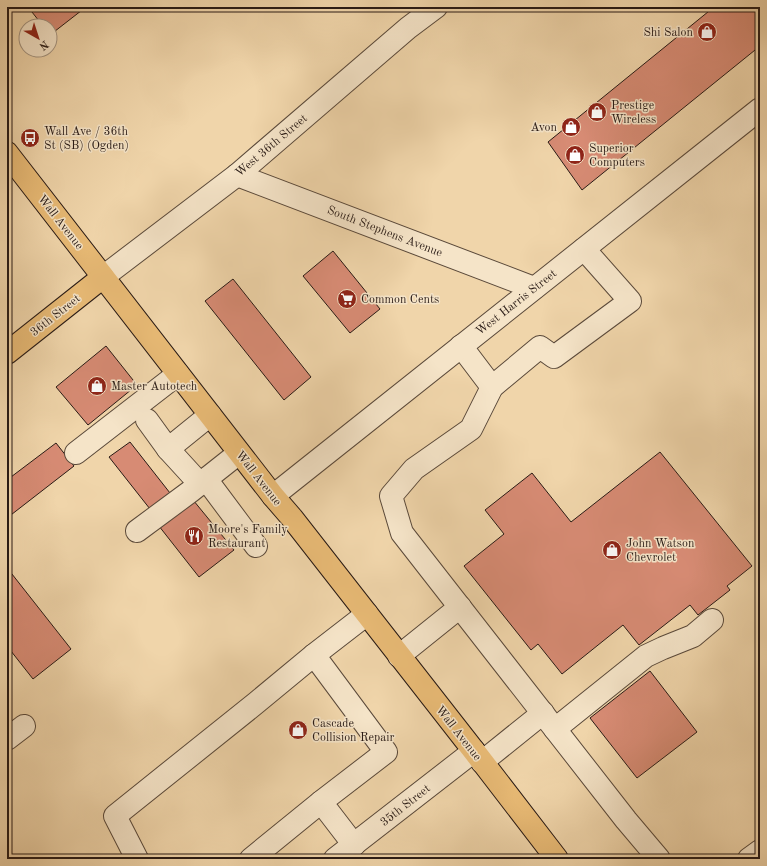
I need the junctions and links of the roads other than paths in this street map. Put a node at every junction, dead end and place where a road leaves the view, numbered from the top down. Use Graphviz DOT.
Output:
graph roads {
  1 [pos="436,7"];
  2 [pos="760,109"];
  3 [pos="10,163"];
  4 [pos="237,175"];
  5 [pos="584,249"];
  6 [pos="103,277"];
  7 [pos="534,288"];
  8 [pos="461,346"];
  9 [pos="7,353"];
  10 [pos="178,374"];
  11 [pos="492,387"];
  12 [pos="210,415"];
  13 [pos="147,420"];
  14 [pos="168,449"];
  15 [pos="76,453"];
  16 [pos="239,453"];
  17 [pos="203,482"];
  18 [pos="272,496"];
  19 [pos="137,531"];
  20 [pos="256,546"];
  21 [pos="460,607"];
  22 [pos="367,614"];
  23 [pos="712,620"];
  24 [pos="314,655"];
  25 [pos="399,656"];
  26 [pos="549,721"];
  27 [pos="478,756"];
  28 [pos="321,802"];
  29 [pos="354,845"];
  30 [pos="760,851"];
  31 [pos="137,859"];
  32 [pos="251,859"];
  33 [pos="336,859"];
  34 [pos="557,859"];
  35 [pos="658,859"];
  36 [pos="749,859"];
  1 -- 4 [label="street, West 36th Street"];
  2 -- 5 [label="street, West Harris Street"];
  3 -- 6 [label="main road, Wall Avenue"];
  4 -- 6 [label="street, West 36th Street"];
  4 -- 7 [label="street, South Stephens Avenue"];
  5 -- 7 [label="street, West Harris Street"];
  5 -- 11 [label="street"];
  6 -- 9 [label="main road, 36th Street"];
  6 -- 10 [label="main road, Wall Avenue"];
  7 -- 8 [label="street, West Harris Street"];
  8 -- 11 [label="street"];
  8 -- 18 [label="street, West Harris Street"];
  10 -- 12 [label="main road, Wall Avenue"];
  10 -- 15 [label="street"];
  11 -- 21 [label="street"];
  12 -- 14 [label="street"];
  12 -- 16 [label="main road, Wall Avenue"];
  13 -- 14 [label="street"];
  14 -- 17 [label="street"];
  16 -- 17 [label="street"];
  16 -- 18 [label="main road, Wall Avenue"];
  17 -- 19 [label="street"];
  17 -- 20 [label="street"];
  18 -- 22 [label="main road, Wall Avenue"];
  21 -- 25 [label="street"];
  21 -- 26 [label="street"];
  22 -- 24 [label="street"];
  22 -- 25 [label="main road, Wall Avenue"];
  23 -- 26 [label="street, 35th Street"];
  24 -- 28 [label="street"];
  24 -- 31 [label="street"];
  25 -- 27 [label="main road, Wall Avenue"];
  26 -- 27 [label="street, 35th Street"];
  26 -- 35 [label="street"];
  27 -- 29 [label="street, 35th Street"];
  27 -- 34 [label="main road, Wall Avenue"];
  28 -- 29 [label="street"];
  28 -- 32 [label="street"];
  29 -- 33 [label="street, 35th Street"];
  30 -- 36 [label="street"];
}
